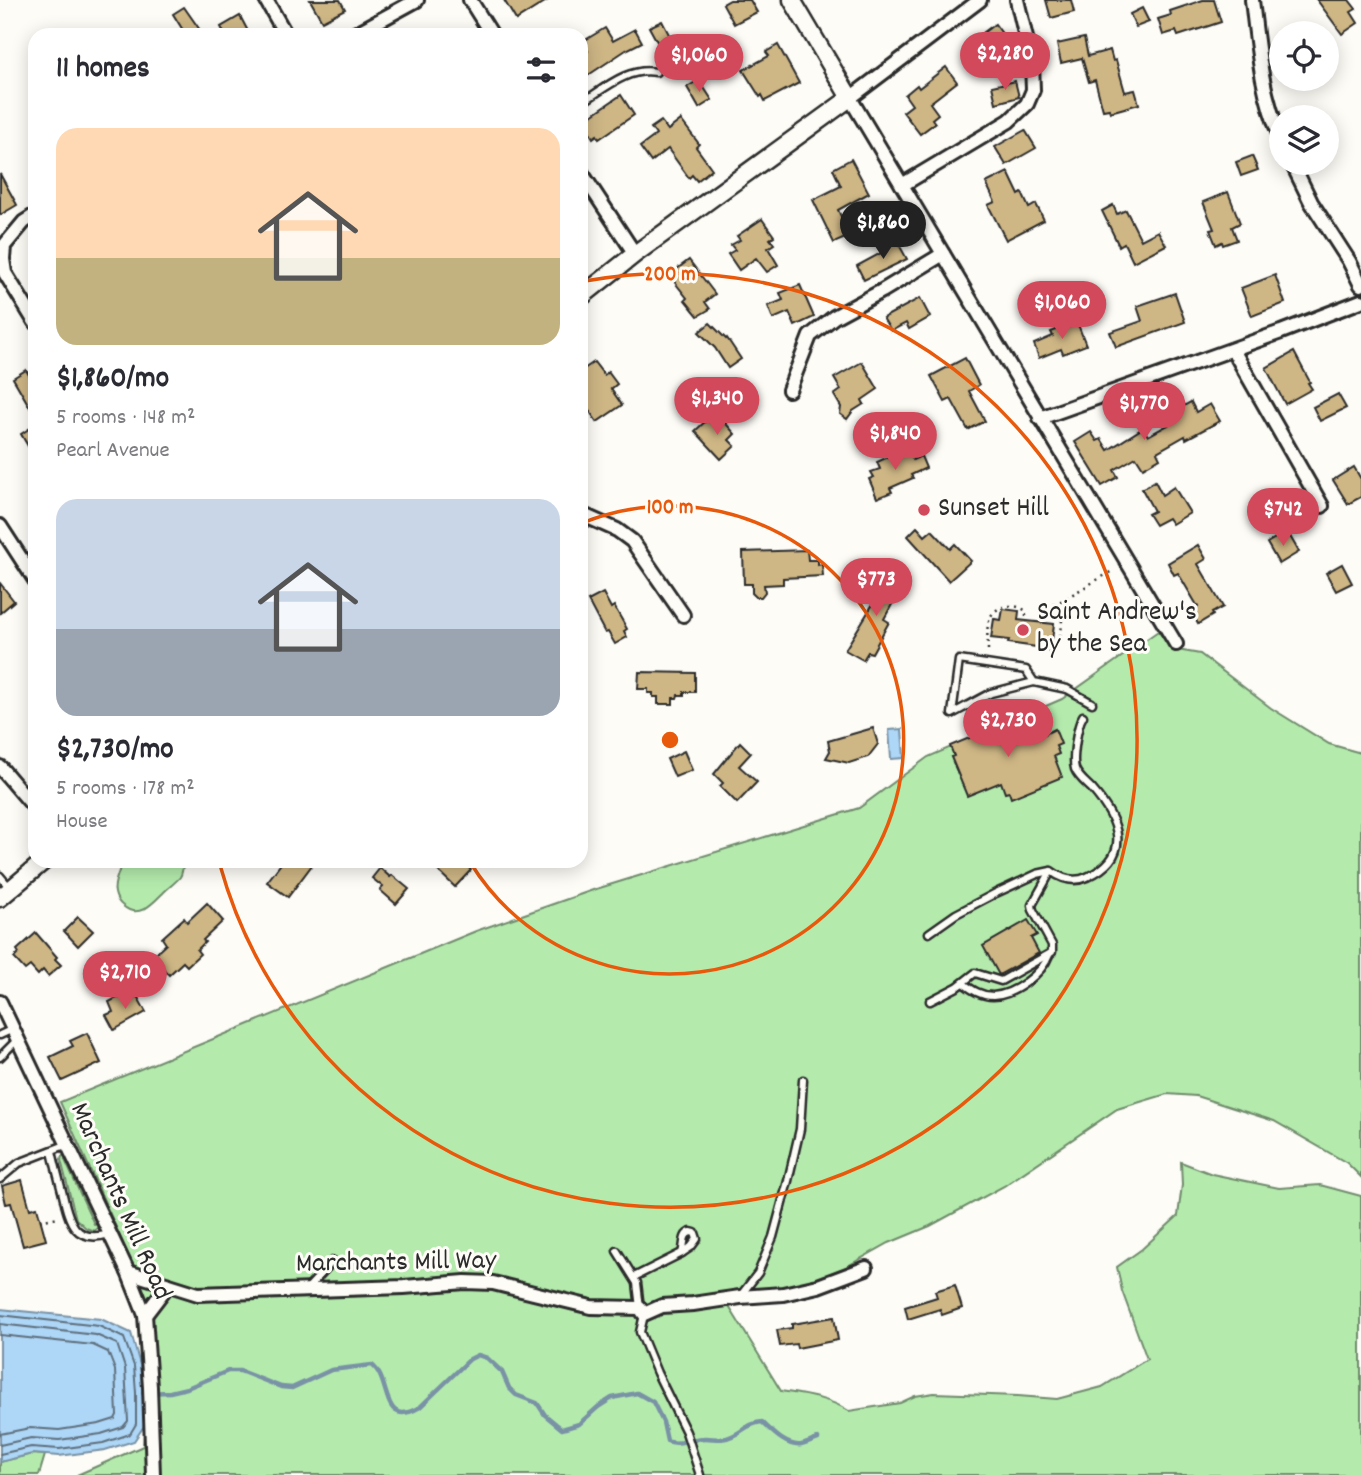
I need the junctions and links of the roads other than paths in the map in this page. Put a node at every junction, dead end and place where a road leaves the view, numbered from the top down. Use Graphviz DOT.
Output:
graph roads {
  1 [pos="266,0"];
  2 [pos="417,0"];
  3 [pos="470,0"];
  4 [pos="792,0"];
  5 [pos="980,0"];
  6 [pos="1017,0"];
  7 [pos="1252,0"];
  8 [pos="282,28"];
  9 [pos="366,28"];
  10 [pos="488,28"];
  11 [pos="656,72"];
  12 [pos="850,98"];
  13 [pos="588,99"];
  14 [pos="1269,107"];
  15 [pos="1298,175"];
  16 [pos="588,183"];
  17 [pos="902,185"];
  18 [pos="28,219"];
  19 [pos="635,254"];
  20 [pos="943,254"];
  21 [pos="2,279"];
  22 [pos="1361,285"];
  23 [pos="588,291"];
  24 [pos="1361,301"];
  25 [pos="28,313"];
  26 [pos="1233,350"];
  27 [pos="789,390"];
  28 [pos="1040,418"];
  29 [pos="1322,506"];
  30 [pos="588,517"];
  31 [pos="0,526"];
  32 [pos="28,569"];
  33 [pos="683,615"];
  34 [pos="1176,644"];
  35 [pos="1034,682"];
  36 [pos="1092,703"];
  37 [pos="1083,716"];
  38 [pos="0,767"];
  39 [pos="28,800"];
  40 [pos="36,868"];
  41 [pos="1051,871"];
  42 [pos="0,876"];
  43 [pos="6,894"];
  44 [pos="929,933"];
  45 [pos="1049,954"];
  46 [pos="962,983"];
  47 [pos="930,1001"];
  48 [pos="0,1002"];
  49 [pos="15,1034"];
  50 [pos="0,1035"];
  51 [pos="0,1057"];
  52 [pos="803,1080"];
  53 [pos="68,1144"];
  54 [pos="52,1151"];
  55 [pos="0,1179"];
  56 [pos="109,1234"];
  57 [pos="617,1251"];
  58 [pos="682,1253"];
  59 [pos="333,1261"];
  60 [pos="866,1268"];
  61 [pos="128,1272"];
  62 [pos="634,1277"];
  63 [pos="168,1285"];
  64 [pos="306,1290"];
  65 [pos="740,1297"];
  66 [pos="642,1311"];
  67 [pos="145,1315"];
  68 [pos="153,1475"];
  69 [pos="700,1475"];
  1 -- 8 [label="street"];
  2 -- 9 [label="street"];
  3 -- 10 [label="street"];
  4 -- 12 [label="street"];
  5 -- 12 [label="street"];
  6 -- 17 [label="street"];
  7 -- 14 [label="street"];
  11 -- 13 [label="lane"];
  12 -- 17 [label="street"];
  12 -- 19 [label="street"];
  15 -- 22 [label="street"];
  16 -- 19 [label="street"];
  17 -- 20 [label="street"];
  18 -- 21 [label="street"];
  19 -- 23 [label="street"];
  20 -- 27 [label="street"];
  20 -- 28 [label="street"];
  21 -- 25 [label="street"];
  24 -- 26 [label="street"];
  26 -- 28 [label="street"];
  26 -- 29 [label="street"];
  28 -- 34 [label="street"];
  30 -- 33 [label="street"];
  31 -- 32 [label="street"];
  35 -- 35 [label="lane"];
  35 -- 36 [label="lane"];
  37 -- 41 [label="lane"];
  38 -- 39 [label="street"];
  40 -- 43 [label="street"];
  41 -- 44 [label="lane"];
  41 -- 45 [label="lane"];
  42 -- 43 [label="lane"];
  45 -- 46 [label="lane"];
  45 -- 46 [label="lane"];
  46 -- 47 [label="lane"];
  48 -- 49 [label="street, Marchants Mill Road"];
  49 -- 50 [label="lane"];
  49 -- 51 [label="lane"];
  49 -- 53 [label="street, Marchants Mill Road"];
  52 -- 65 [label="lane"];
  53 -- 54 [label="lane"];
  53 -- 56 [label="street, Marchants Mill Road"];
  54 -- 55 [label="lane"];
  54 -- 56 [label="lane"];
  56 -- 61 [label="street, Marchants Mill Road"];
  57 -- 62 [label="lane"];
  58 -- 62 [label="lane"];
  59 -- 64 [label="lane"];
  60 -- 65 [label="street, Marchants Mill Way"];
  61 -- 63 [label="street, Marchants Mill Way"];
  61 -- 67 [label="street, Marchants Mill Road"];
  62 -- 66 [label="lane"];
  63 -- 64 [label="street, Marchants Mill Way"];
  63 -- 67 [label="street"];
  64 -- 66 [label="street, Marchants Mill Way"];
  65 -- 66 [label="street, Marchants Mill Way"];
  66 -- 69 [label="lane"];
  67 -- 68 [label="street, Marchants Mill Road"];
}
